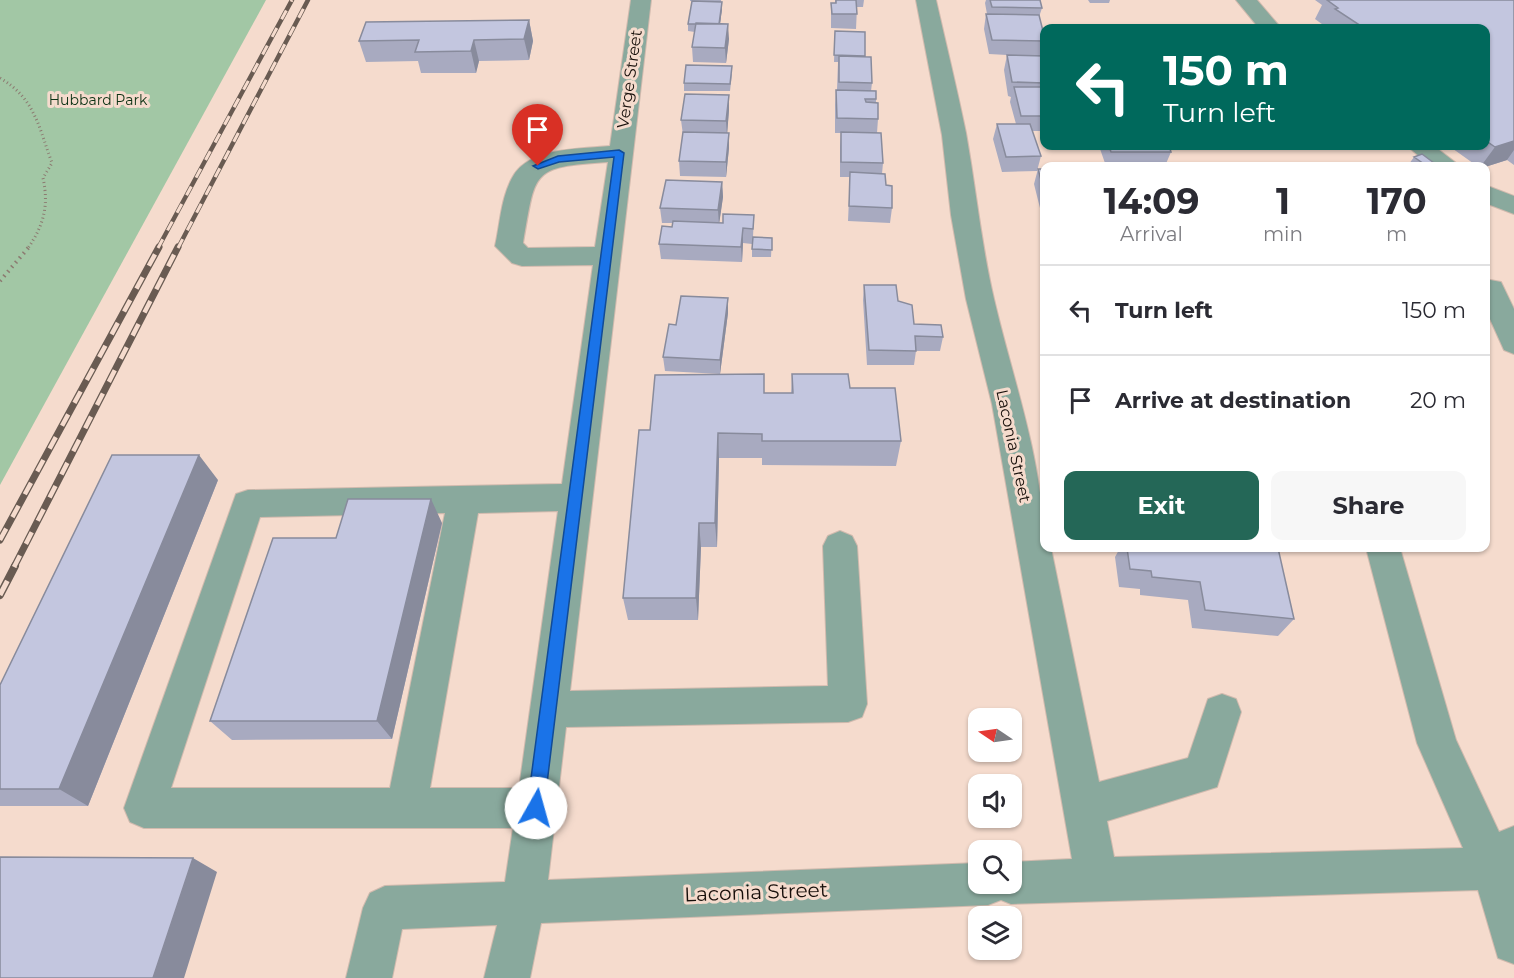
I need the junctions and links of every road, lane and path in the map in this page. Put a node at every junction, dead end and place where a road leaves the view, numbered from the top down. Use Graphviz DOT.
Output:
graph roads {
  1 [pos="640,0"];
  2 [pos="926,0"];
  3 [pos="1246,0"];
  4 [pos="1267,24"];
  5 [pos="0,78"];
  6 [pos="1425,150"];
  7 [pos="619,153"];
  8 [pos="1441,162"];
  9 [pos="1490,195"];
  10 [pos="1514,206"];
  11 [pos="606,256"];
  12 [pos="0,281"];
  13 [pos="1490,289"];
  14 [pos="1514,343"];
  15 [pos="1033,487"];
  16 [pos="575,497"];
  17 [pos="464,499"];
  18 [pos="1040,532"];
  19 [pos="840,546"];
  20 [pos="1043,552"];
  21 [pos="1384,552"];
  22 [pos="548,709"];
  23 [pos="1222,712"];
  24 [pos="1083,807"];
  25 [pos="406,808"];
  26 [pos="536,808"];
  27 [pos="1504,858"];
  28 [pos="1097,879"];
  29 [pos="1022,882"];
  30 [pos="968,885"];
  31 [pos="524,901"];
  32 [pos="1514,942"];
  33 [pos="369,978"];
  34 [pos="507,978"];
  1 -- 7 [label="street, Verge Street"];
  2 -- 15 [label="street, Laconia Street"];
  3 -- 4 [label="street"];
  5 -- 12 [label="path"];
  6 -- 8 [label="street"];
  7 -- 11 [label="street, Verge Street"];
  7 -- 11 [label="street"];
  9 -- 10 [label="street"];
  11 -- 16 [label="street, Verge Street"];
  13 -- 14 [label="street"];
  15 -- 18 [label="street, Laconia Street"];
  16 -- 17 [label="street"];
  16 -- 22 [label="street, Verge Street"];
  17 -- 25 [label="street"];
  17 -- 25 [label="street"];
  19 -- 22 [label="street"];
  20 -- 24 [label="street, Laconia Street"];
  21 -- 27 [label="street"];
  22 -- 26 [label="street, Verge Street"];
  23 -- 24 [label="street"];
  24 -- 28 [label="street, Laconia Street"];
  25 -- 26 [label="street"];
  26 -- 31 [label="street, Verge Street"];
  27 -- 28 [label="street"];
  27 -- 32 [label="street"];
  28 -- 29 [label="street"];
  30 -- 31 [label="street, Laconia Street"];
  31 -- 33 [label="street, Laconia Street"];
  31 -- 34 [label="street, Verge Street"];
}
